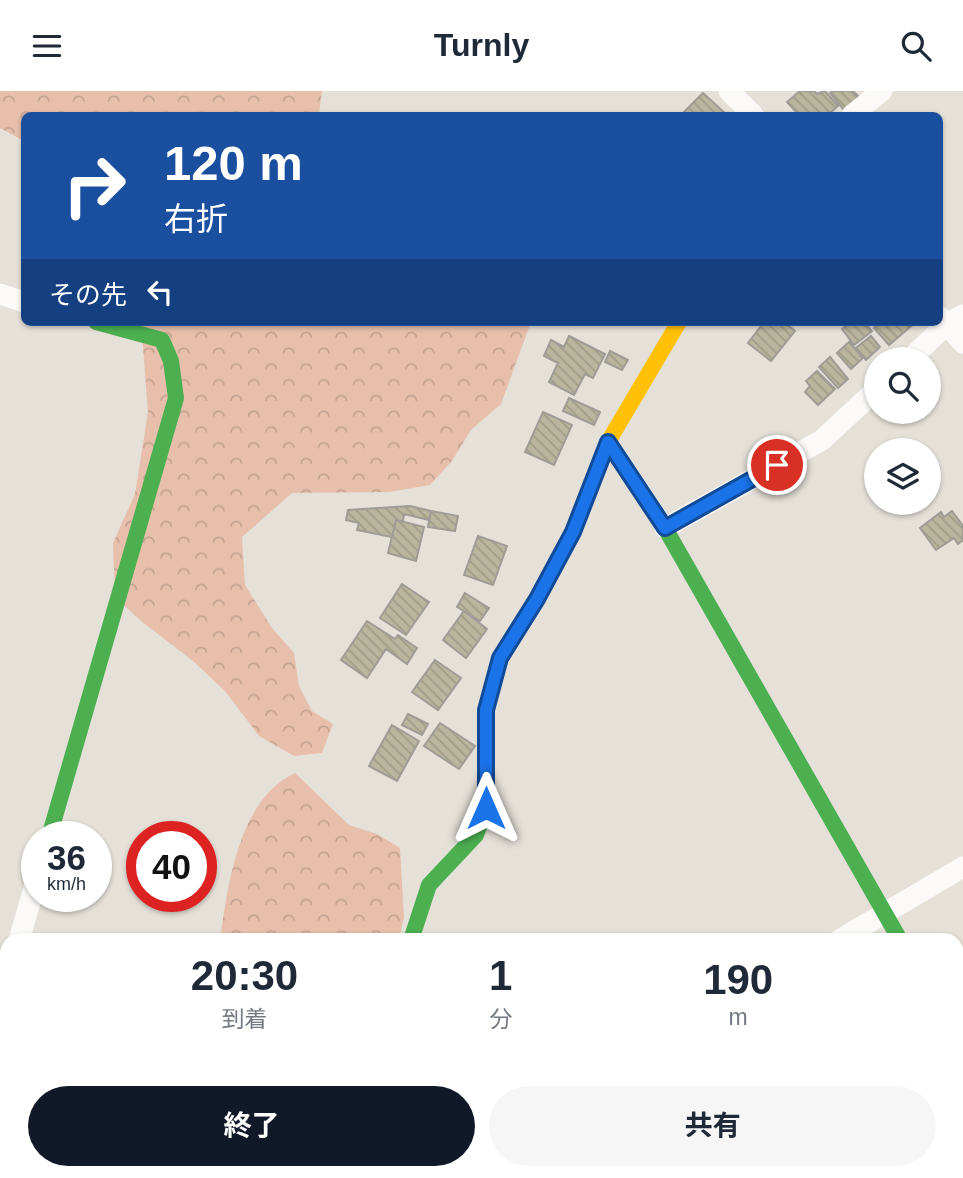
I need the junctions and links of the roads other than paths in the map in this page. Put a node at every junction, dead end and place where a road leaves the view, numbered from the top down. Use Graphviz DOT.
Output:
graph roads {
  1 [pos="729,91"];
  2 [pos="882,91"];
  3 [pos="750,112"];
  4 [pos="856,112"];
  5 [pos="0,294"];
  6 [pos="21,301"];
  7 [pos="950,319"];
  8 [pos="111,326"];
  9 [pos="678,326"];
  10 [pos="963,342"];
  11 [pos="922,347"];
  12 [pos="864,401"];
  13 [pos="608,442"];
  14 [pos="665,528"];
  15 [pos="54,821"];
  16 [pos="963,867"];
  17 [pos="27,912"];
  18 [pos="884,913"];
  19 [pos="21,933"];
  20 [pos="413,933"];
  21 [pos="851,933"];
  22 [pos="896,933"];
  1 -- 3 [label="street"];
  2 -- 4 [label="street"];
  5 -- 6 [label="street"];
  7 -- 10 [label="street"];
  7 -- 11 [label="street"];
  8 -- 15 [label="street"];
  9 -- 13 [label="street"];
  12 -- 14 [label="street"];
  13 -- 14 [label="street"];
  13 -- 20 [label="street"];
  14 -- 18 [label="street"];
  16 -- 18 [label="street"];
  17 -- 19 [label="street"];
  18 -- 21 [label="street"];
  18 -- 22 [label="street"];
}
